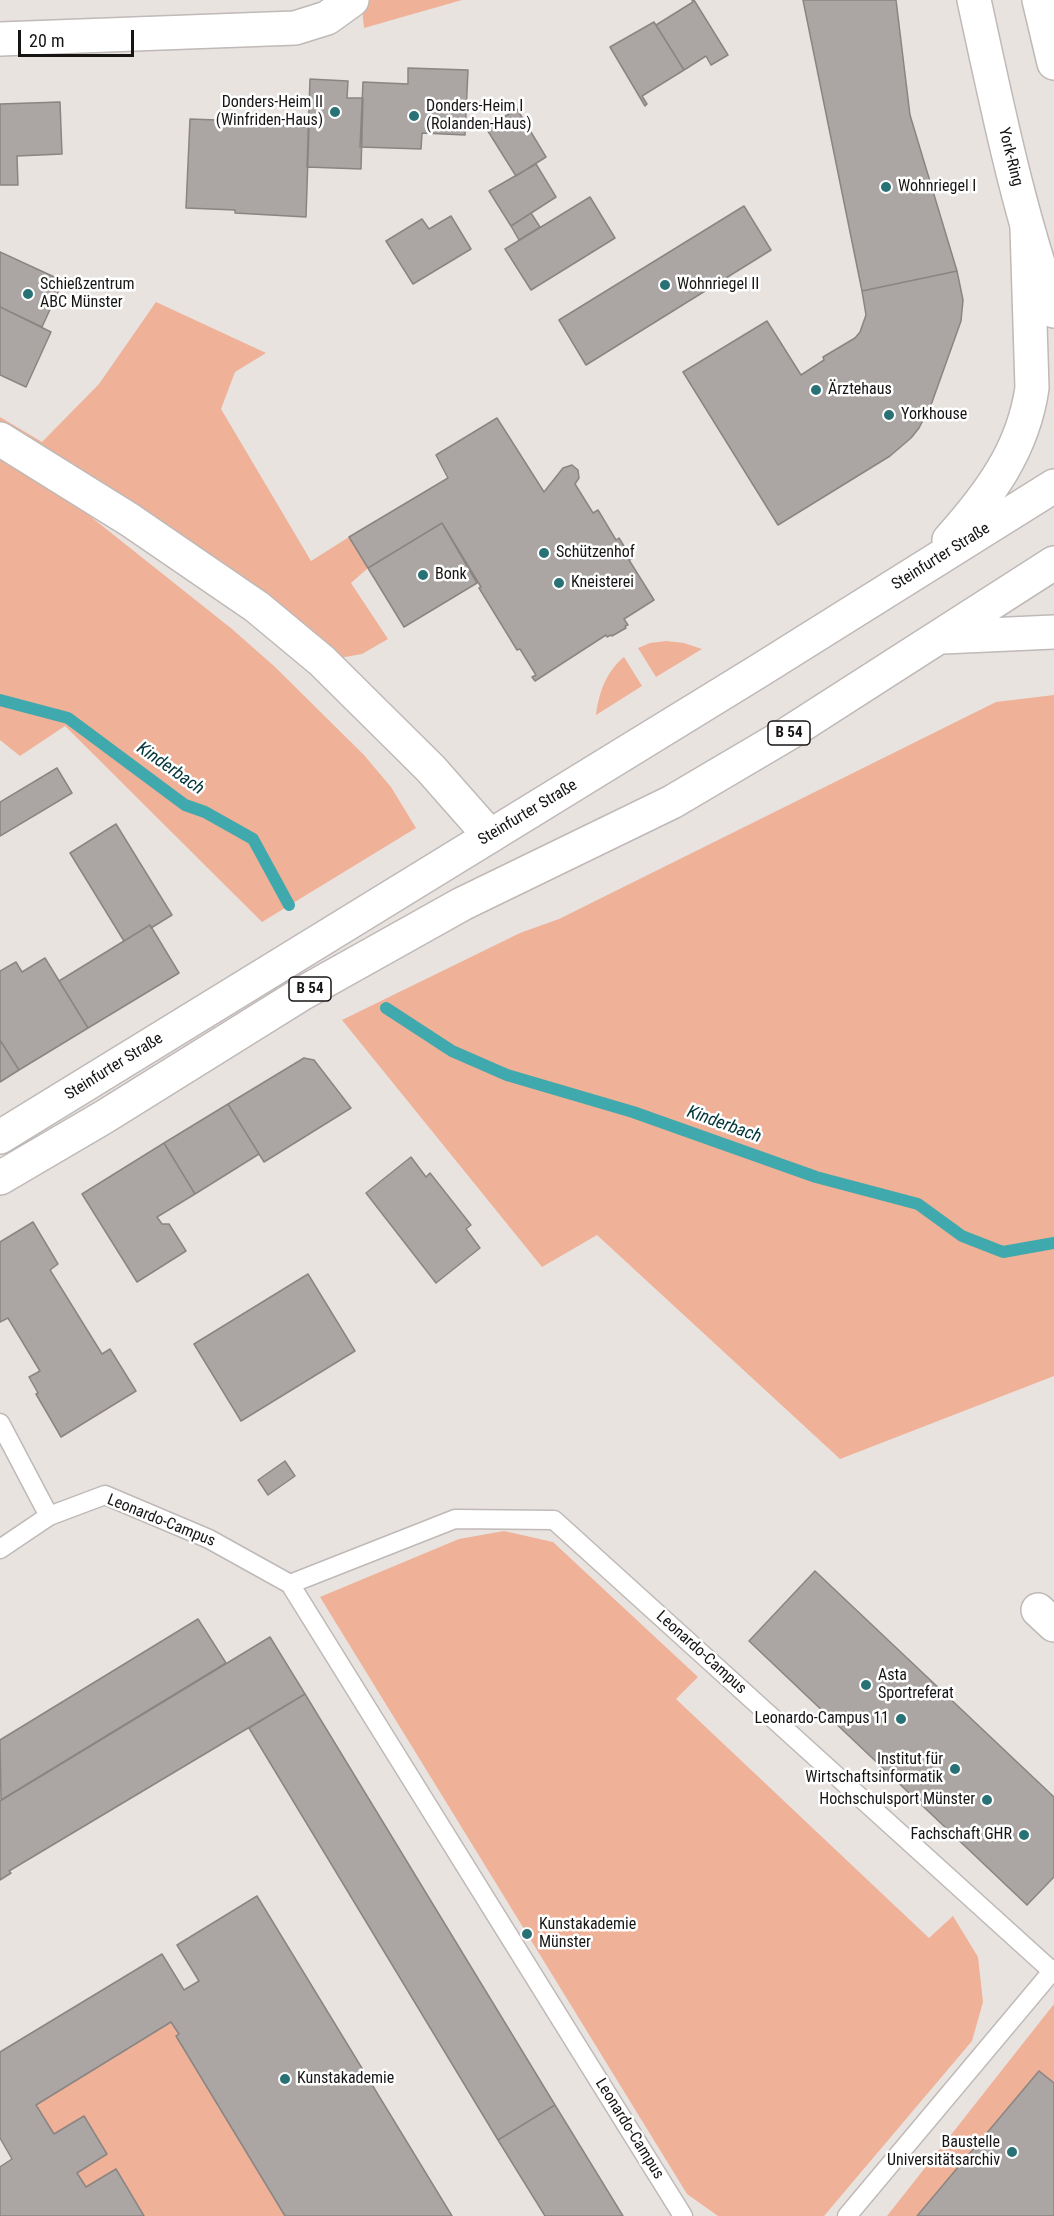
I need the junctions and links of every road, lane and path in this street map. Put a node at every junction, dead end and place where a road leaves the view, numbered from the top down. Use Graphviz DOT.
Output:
graph roads {
  1 [pos="352,0"];
  2 [pos="974,0"];
  3 [pos="1039,0"];
  4 [pos="0,39"];
  5 [pos="1054,63"];
  6 [pos="1027,228"];
  7 [pos="1054,311"];
  8 [pos="0,439"];
  9 [pos="1054,486"];
  10 [pos="1054,563"];
  11 [pos="924,568"];
  12 [pos="1054,632"];
  13 [pos="942,637"];
  14 [pos="490,836"];
  15 [pos="0,1137"];
  16 [pos="0,1179"];
  17 [pos="0,1423"];
  18 [pos="49,1516"];
  19 [pos="0,1549"];
  20 [pos="290,1584"];
  21 [pos="1053,1970"];
  22 [pos="683,2216"];
  23 [pos="847,2216"];
  1 -- 4 [label="main road"];
  2 -- 6 [label="main road, York-Ring"];
  3 -- 5 [label="main road"];
  6 -- 7 [label="main road, York-Ring"];
  6 -- 11 [label="main road"];
  8 -- 14 [label="main road"];
  9 -- 11 [label="main road, Steinfurter Straße / B 54"];
  10 -- 13 [label="main road"];
  11 -- 14 [label="main road, Steinfurter Straße / B 54"];
  12 -- 13 [label="main road, B 54"];
  13 -- 16 [label="main road, B 54"];
  14 -- 15 [label="main road, Steinfurter Straße / B 54"];
  17 -- 18 [label="lane"];
  18 -- 19 [label="lane, Leonardo-Campus"];
  18 -- 20 [label="lane, Leonardo-Campus"];
  20 -- 21 [label="lane, Leonardo-Campus"];
  20 -- 22 [label="lane, Leonardo-Campus"];
  21 -- 23 [label="lane, Leonardo-Campus"];
}
